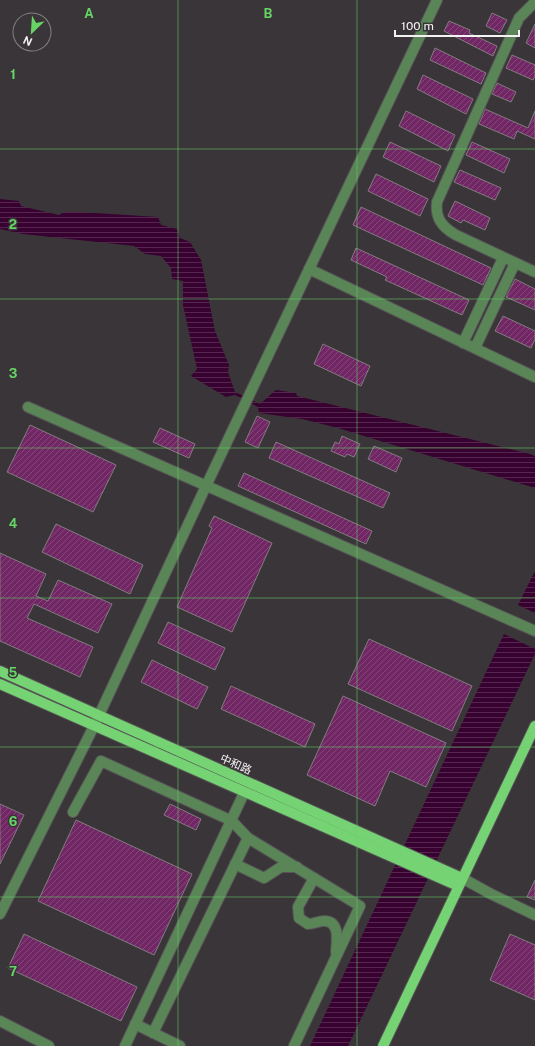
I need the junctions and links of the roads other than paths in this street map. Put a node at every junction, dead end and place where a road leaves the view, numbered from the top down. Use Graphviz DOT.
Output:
graph roads {
  1 [pos="437,0"];
  2 [pos="535,2"];
  3 [pos="503,258"];
  4 [pos="515,263"];
  5 [pos="309,269"];
  6 [pos="535,272"];
  7 [pos="464,343"];
  8 [pos="475,348"];
  9 [pos="535,377"];
  10 [pos="28,407"];
  11 [pos="206,486"];
  12 [pos="535,631"];
  13 [pos="0,671"];
  14 [pos="0,684"];
  15 [pos="96,721"];
  16 [pos="535,726"];
  17 [pos="244,793"];
  18 [pos="73,812"];
  19 [pos="232,821"];
  20 [pos="248,838"];
  21 [pos="235,864"];
  22 [pos="297,868"];
  23 [pos="314,878"];
  24 [pos="460,882"];
  25 [pos="0,914"];
  26 [pos="535,915"];
  27 [pos="336,956"];
  28 [pos="0,1021"];
  29 [pos="135,1024"];
  30 [pos="153,1033"];
  31 [pos="49,1046"];
  32 [pos="125,1046"];
  33 [pos="180,1046"];
  34 [pos="294,1046"];
  35 [pos="383,1046"];
  1 -- 5 [label="street"];
  2 -- 3 [label="street"];
  3 -- 4 [label="street"];
  3 -- 7 [label="street"];
  4 -- 6 [label="street"];
  4 -- 8 [label="street"];
  5 -- 7 [label="street"];
  5 -- 11 [label="street"];
  7 -- 8 [label="street"];
  8 -- 9 [label="street"];
  10 -- 11 [label="street"];
  11 -- 12 [label="street"];
  11 -- 15 [label="street"];
  13 -- 15 [label="main road, 中和路"];
  14 -- 15 [label="main road, 中和路"];
  15 -- 17 [label="main road, 中和路"];
  15 -- 24 [label="main road, 中和路"];
  15 -- 25 [label="street"];
  16 -- 24 [label="main road"];
  17 -- 19 [label="street"];
  17 -- 24 [label="main road, 中和路"];
  18 -- 19 [label="street"];
  19 -- 20 [label="street"];
  19 -- 29 [label="street"];
  20 -- 21 [label="street"];
  20 -- 22 [label="street"];
  21 -- 22 [label="street"];
  21 -- 30 [label="street"];
  22 -- 23 [label="street"];
  23 -- 27 [label="street"];
  23 -- 27 [label="street"];
  24 -- 26 [label="street"];
  24 -- 35 [label="main road"];
  27 -- 34 [label="street"];
  28 -- 31 [label="street"];
  29 -- 30 [label="street"];
  29 -- 32 [label="street"];
  30 -- 33 [label="street"];
}
